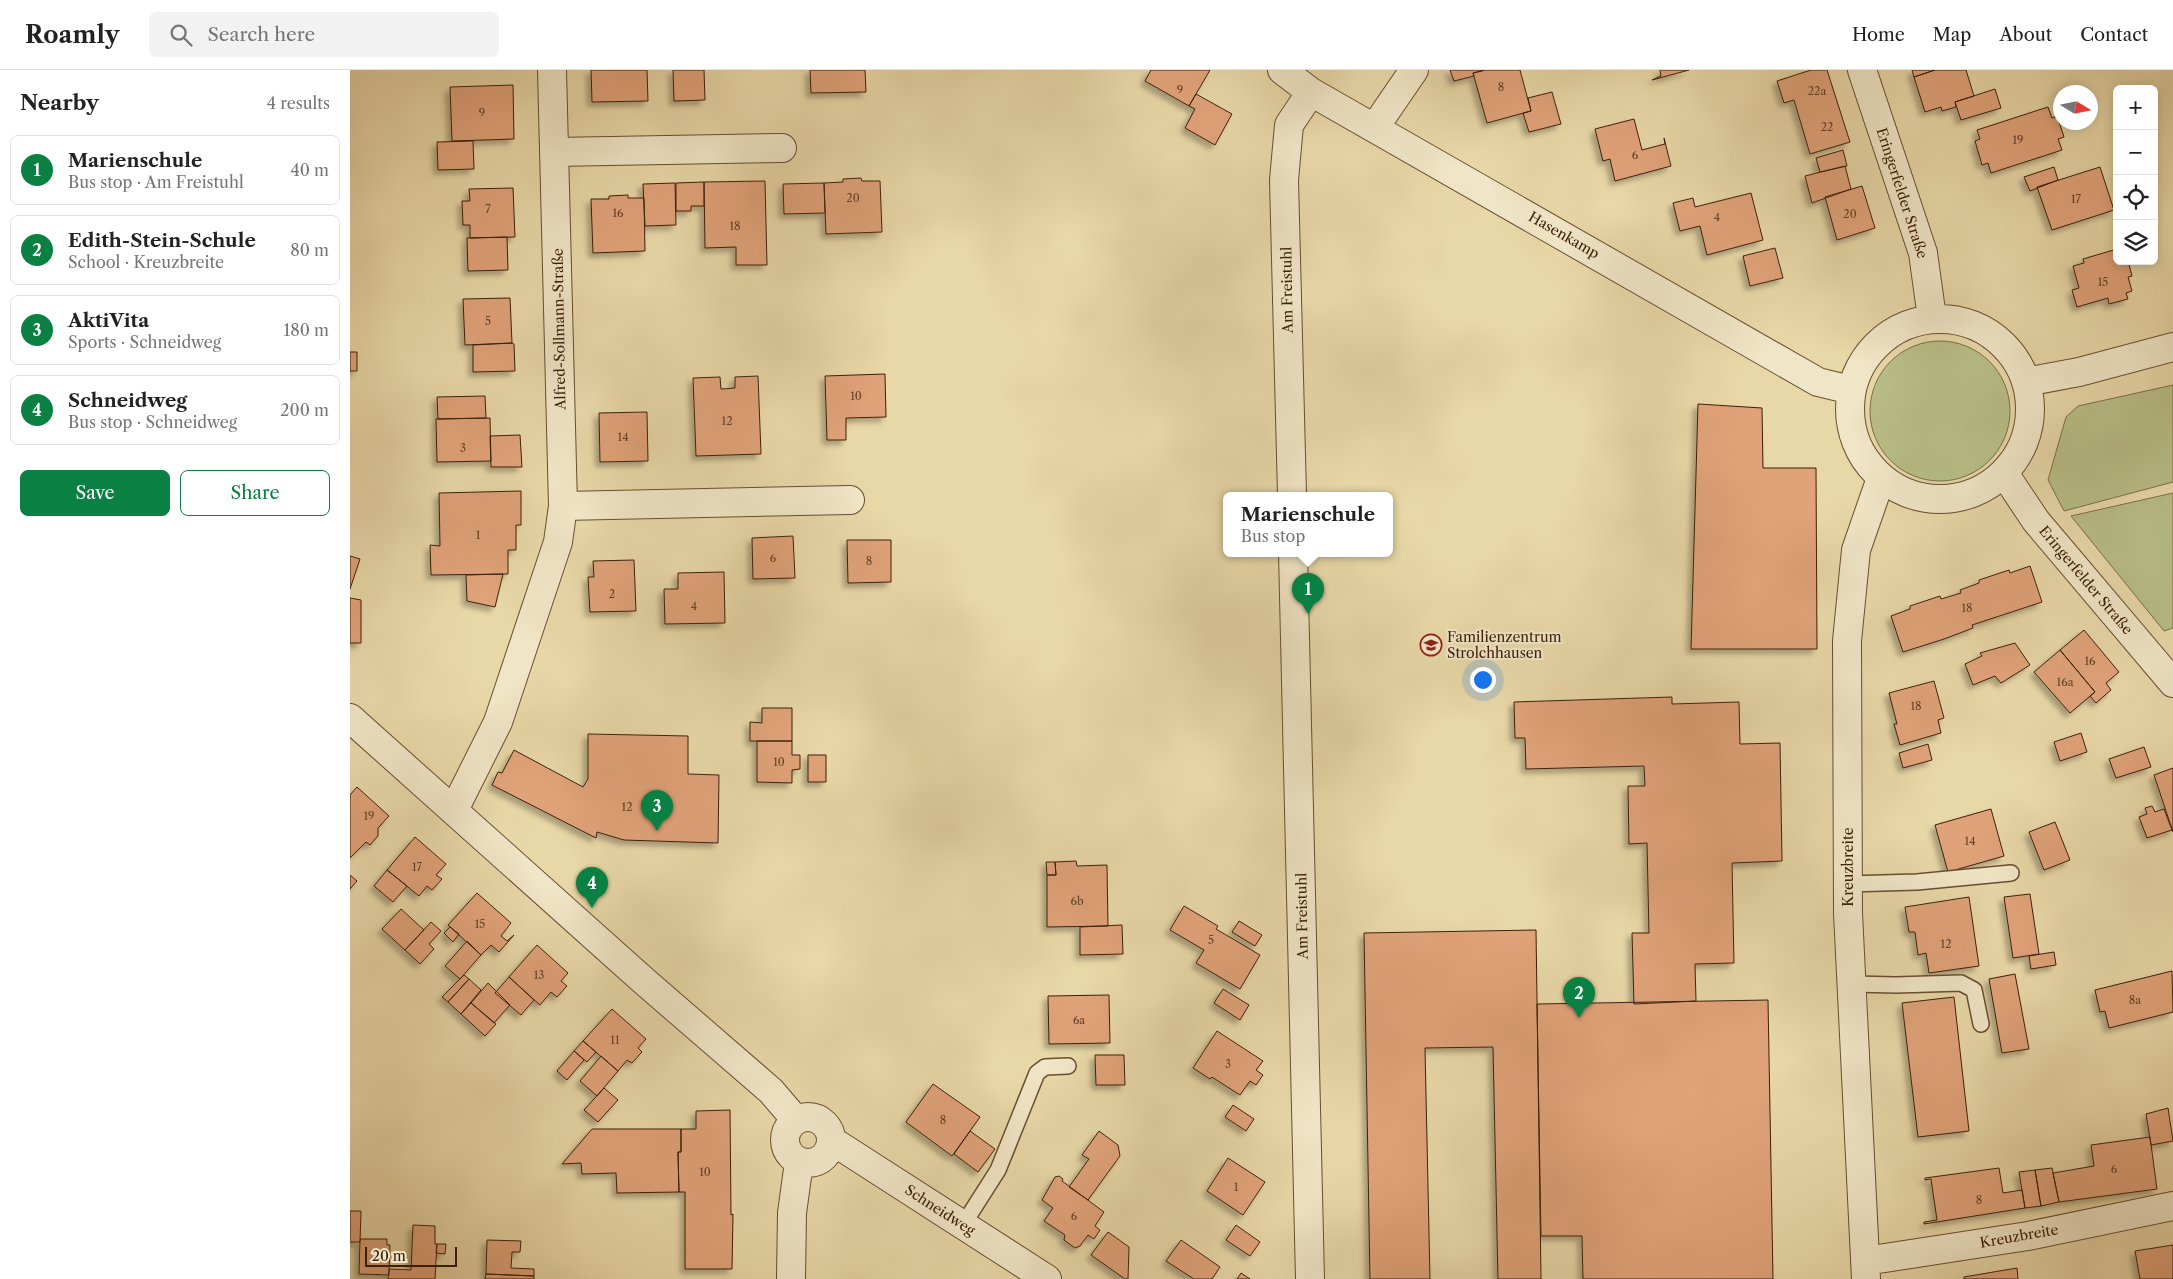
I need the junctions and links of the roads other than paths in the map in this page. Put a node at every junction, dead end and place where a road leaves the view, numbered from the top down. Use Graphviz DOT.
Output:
graph roads {
  1 [pos="552,70"];
  2 [pos="1282,70"];
  3 [pos="1414,70"];
  4 [pos="1862,70"];
  5 [pos="1311,92"];
  6 [pos="1375,127"];
  7 [pos="782,148"];
  8 [pos="554,152"];
  9 [pos="1932,318"];
  10 [pos="2173,348"];
  11 [pos="2026,382"];
  12 [pos="1851,390"];
  13 [pos="2004,473"];
  14 [pos="1881,478"];
  15 [pos="1292,492"];
  16 [pos="850,500"];
  17 [pos="563,506"];
  18 [pos="1293,557"];
  19 [pos="2173,683"];
  20 [pos="350,718"];
  21 [pos="454,810"];
  22 [pos="2011,873"];
  23 [pos="1848,884"];
  24 [pos="1852,984"];
  25 [pos="1981,1024"];
  26 [pos="1068,1066"];
  27 [pos="795,1120"];
  28 [pos="832,1144"];
  29 [pos="799,1162"];
  30 [pos="2173,1206"];
  31 [pos="963,1225"];
  32 [pos="1865,1270"];
  33 [pos="791,1279"];
  34 [pos="1047,1279"];
  35 [pos="1310,1279"];
  1 -- 8 [label="street, Alfred-Sollmann-Straße"];
  2 -- 5 [label="street, Hasenkamp"];
  3 -- 6 [label="street"];
  4 -- 9 [label="street, Eringerfelder Straße"];
  5 -- 6 [label="street, Hasenkamp"];
  5 -- 15 [label="street, Am Freistuhl"];
  6 -- 12 [label="street, Hasenkamp"];
  7 -- 8 [label="street"];
  8 -- 17 [label="street, Alfred-Sollmann-Straße"];
  9 -- 11 [label="street"];
  9 -- 12 [label="street"];
  10 -- 11 [label="street"];
  11 -- 13 [label="street"];
  12 -- 14 [label="street"];
  13 -- 14 [label="street"];
  13 -- 19 [label="street, Eringerfelder Straße"];
  14 -- 23 [label="street, Kreuzbreite"];
  16 -- 17 [label="street"];
  17 -- 21 [label="street, Alfred-Sollmann-Straße"];
  18 -- 35 [label="street, Am Freistuhl"];
  20 -- 21 [label="street"];
  21 -- 27 [label="street"];
  22 -- 23 [label="lane"];
  23 -- 24 [label="street, Kreuzbreite"];
  24 -- 25 [label="lane"];
  24 -- 32 [label="street, Kreuzbreite"];
  26 -- 31 [label="lane"];
  27 -- 28 [label="street"];
  27 -- 29 [label="street"];
  28 -- 29 [label="street"];
  28 -- 31 [label="street, Schneidweg"];
  29 -- 33 [label="street"];
  30 -- 32 [label="street, Kreuzbreite"];
  31 -- 34 [label="street, Schneidweg"];
}
